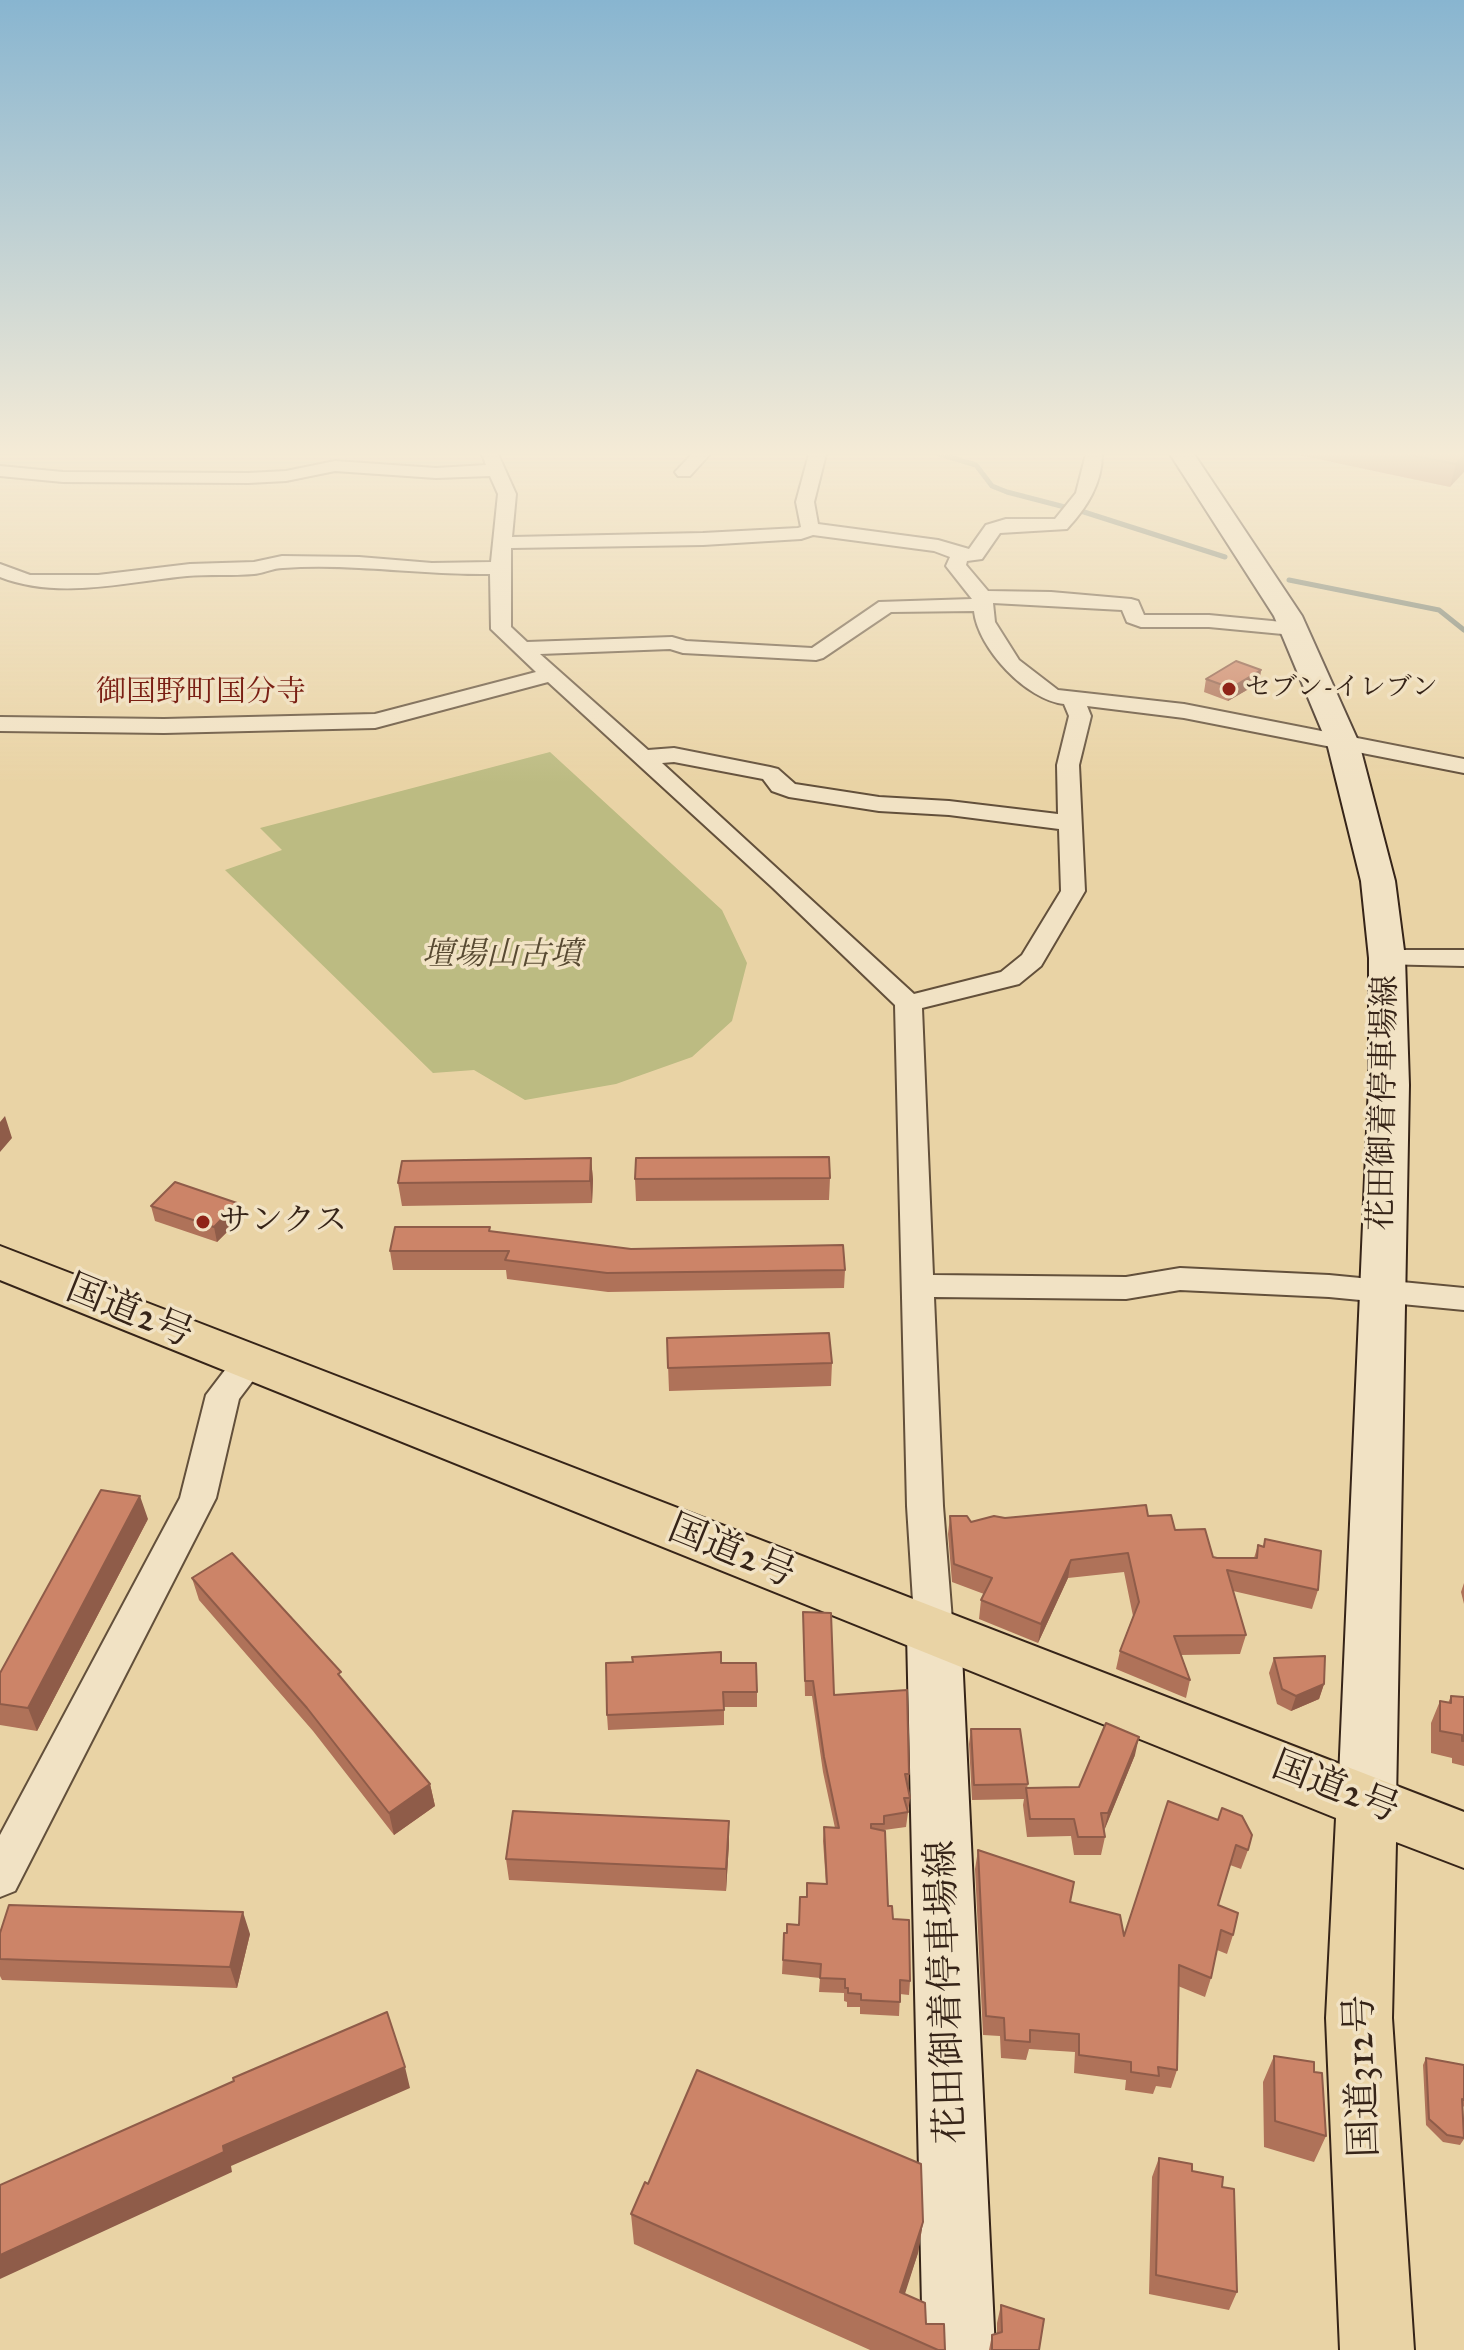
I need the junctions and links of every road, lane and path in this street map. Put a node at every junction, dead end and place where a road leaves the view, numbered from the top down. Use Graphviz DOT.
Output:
graph roads {
  1 [pos="274,564"];
  2 [pos="367,564"];
  3 [pos="500,564"];
  4 [pos="957,564"];
  5 [pos="1252,564"];
  6 [pos="500,568"];
  7 [pos="0,570"];
  8 [pos="982,601"];
  9 [pos="1293,629"];
  10 [pos="523,648"];
  11 [pos="548,675"];
  12 [pos="1073,699"];
  13 [pos="0,724"];
  14 [pos="1343,743"];
  15 [pos="642,757"];
  16 [pos="1464,766"];
  17 [pos="1070,823"];
  18 [pos="1387,958"];
  19 [pos="1464,958"];
  20 [pos="908,1003"];
  21 [pos="0,1262"];
  22 [pos="916,1286"];
  23 [pos="1382,1292"];
  24 [pos="1464,1299"];
  25 [pos="250,1362"];
  26 [pos="934,1633"];
  27 [pos="1367,1801"];
  28 [pos="1464,1840"];
  29 [pos="0,1877"];
  30 [pos="959,2350"];
  31 [pos="1377,2350"];
  1 -- 7 [label="street"];
  2 -- 6 [label="street"];
  3 -- 6 [label="street"];
  4 -- 8 [label="street"];
  5 -- 9 [label="main road, 花田御着停車場線"];
  6 -- 10 [label="street"];
  8 -- 9 [label="street"];
  8 -- 10 [label="street"];
  8 -- 12 [label="street"];
  9 -- 14 [label="main road, 花田御着停車場線"];
  10 -- 11 [label="street"];
  11 -- 13 [label="street"];
  11 -- 15 [label="street"];
  12 -- 14 [label="street"];
  12 -- 17 [label="street"];
  14 -- 16 [label="street"];
  14 -- 18 [label="main road, 花田御着停車場線"];
  15 -- 17 [label="street"];
  15 -- 20 [label="street"];
  17 -- 20 [label="street"];
  18 -- 19 [label="street"];
  18 -- 23 [label="main road, 花田御着停車場線"];
  20 -- 22 [label="street"];
  21 -- 25 [label="highway, 国道2号"];
  22 -- 23 [label="street"];
  22 -- 26 [label="street"];
  23 -- 24 [label="street"];
  23 -- 27 [label="main road, 花田御着停車場線"];
  25 -- 26 [label="highway, 国道2号"];
  25 -- 29 [label="street"];
  26 -- 27 [label="highway, 国道2号"];
  26 -- 30 [label="main road, 花田御着停車場線"];
  27 -- 28 [label="highway, 国道2号"];
  27 -- 31 [label="highway, 国道312号"];
}
